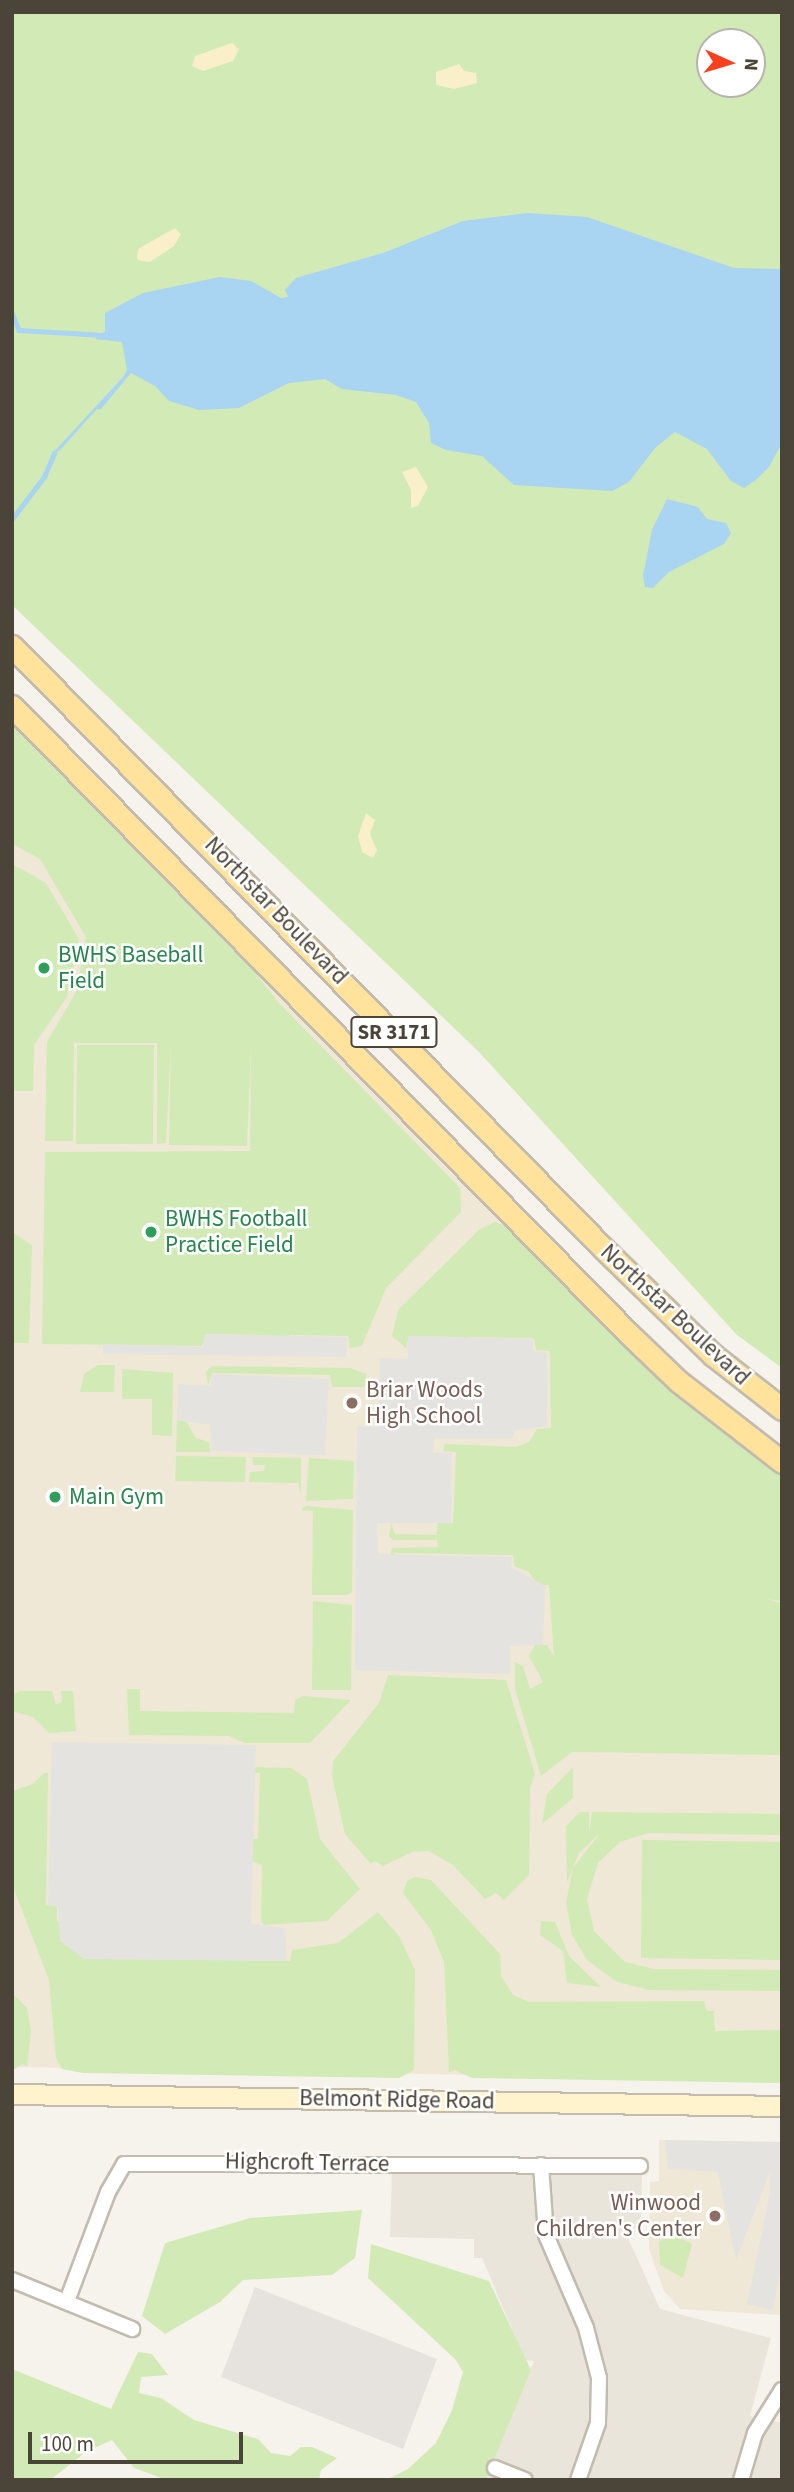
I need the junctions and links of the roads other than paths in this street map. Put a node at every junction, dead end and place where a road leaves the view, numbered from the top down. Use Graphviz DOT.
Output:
graph roads {
  1 [pos="12,646"];
  2 [pos="12,706"];
  3 [pos="782,1409"];
  4 [pos="782,1462"];
  5 [pos="12,2094"];
  6 [pos="782,2106"];
  7 [pos="541,2165"];
  8 [pos="640,2166"];
  9 [pos="12,2280"];
  10 [pos="66,2301"];
  11 [pos="132,2329"];
  12 [pos="781,2392"];
  13 [pos="495,2468"];
  14 [pos="525,2480"];
  15 [pos="578,2480"];
  16 [pos="741,2480"];
  1 -- 3 [label="main road, Northstar Boulevard / SR 3171"];
  2 -- 4 [label="main road, Northstar Boulevard / SR 3171"];
  5 -- 6 [label="main road, Belmont Ridge Road"];
  7 -- 8 [label="street, Highcroft Terrace"];
  7 -- 10 [label="street, Highcroft Terrace"];
  7 -- 15 [label="street"];
  9 -- 10 [label="street"];
  10 -- 11 [label="street"];
  12 -- 16 [label="street"];
  13 -- 14 [label="street"];
}
